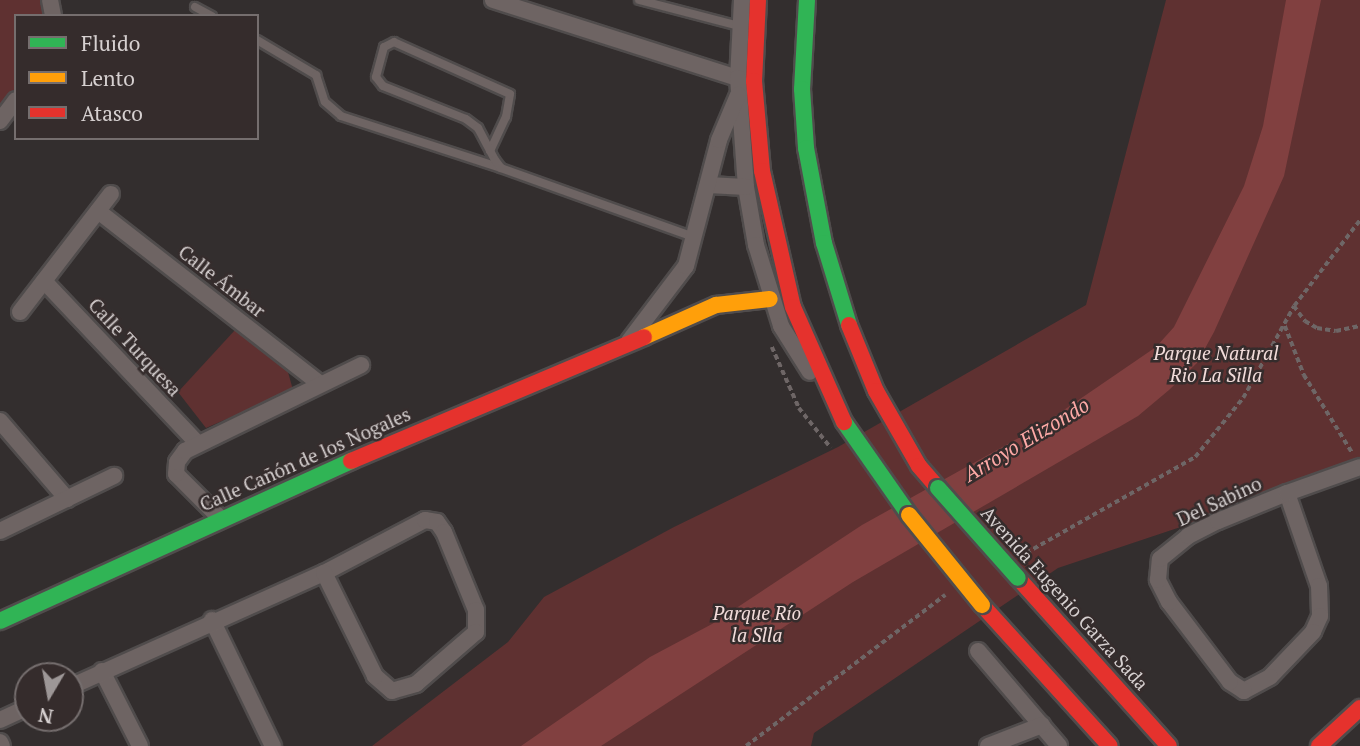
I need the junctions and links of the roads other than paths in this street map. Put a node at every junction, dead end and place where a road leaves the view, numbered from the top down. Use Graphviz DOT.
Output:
graph roads {
  1 [pos="494,0"];
  2 [pos="639,0"];
  3 [pos="742,0"];
  4 [pos="758,0"];
  5 [pos="807,0"];
  6 [pos="195,7"];
  7 [pos="208,14"];
  8 [pos="739,26"];
  9 [pos="259,41"];
  10 [pos="739,85"];
  11 [pos="14,103"];
  12 [pos="0,121"];
  13 [pos="491,151"];
  14 [pos="501,168"];
  15 [pos="708,186"];
  16 [pos="746,187"];
  17 [pos="111,194"];
  18 [pos="98,211"];
  19 [pos="696,237"];
  20 [pos="44,281"];
  21 [pos="770,299"];
  22 [pos="20,312"];
  23 [pos="629,341"];
  24 [pos="361,365"];
  25 [pos="320,384"];
  26 [pos="828,393"];
  27 [pos="0,421"];
  28 [pos="196,442"];
  29 [pos="1360,466"];
  30 [pos="114,476"];
  31 [pos="1287,493"];
  32 [pos="67,499"];
  33 [pos="220,518"];
  34 [pos="0,531"];
  35 [pos="324,573"];
  36 [pos="212,620"];
  37 [pos="0,621"];
  38 [pos="978,651"];
  39 [pos="102,671"];
  40 [pos="84,680"];
  41 [pos="1360,708"];
  42 [pos="1042,725"];
  43 [pos="140,746"];
  44 [pos="273,746"];
  45 [pos="988,746"];
  46 [pos="1059,746"];
  47 [pos="1110,746"];
  48 [pos="1169,746"];
  49 [pos="1319,746"];
  1 -- 10 [label="street"];
  2 -- 8 [label="lane"];
  3 -- 8 [label="street"];
  4 -- 26 [label="main road"];
  5 -- 48 [label="main road, Avenida Eugenio Garza Sada, bridge"];
  6 -- 7 [label="lane"];
  8 -- 10 [label="street"];
  9 -- 14 [label="lane"];
  10 -- 15 [label="street, Calle Cañón de los Nogales"];
  10 -- 16 [label="street"];
  11 -- 12 [label="street"];
  13 -- 13 [label="lane"];
  13 -- 14 [label="lane"];
  14 -- 19 [label="lane"];
  15 -- 16 [label="street"];
  15 -- 19 [label="street, Calle Cañón de los Nogales"];
  16 -- 21 [label="street"];
  17 -- 18 [label="street"];
  18 -- 20 [label="street"];
  18 -- 25 [label="street, Calle Ámbar"];
  19 -- 23 [label="street, Calle Cañón de los Nogales"];
  20 -- 22 [label="street"];
  20 -- 28 [label="street, Calle Turquesa"];
  21 -- 23 [label="main road, Calle Cañón de los Nogales"];
  21 -- 26 [label="street"];
  23 -- 33 [label="main road, Calle Cañón de los Nogales"];
  24 -- 25 [label="street"];
  25 -- 28 [label="street"];
  26 -- 47 [label="main road, bridge"];
  27 -- 32 [label="street"];
  28 -- 33 [label="street"];
  29 -- 31 [label="street, Del Sabino"];
  30 -- 32 [label="street"];
  31 -- 31 [label="street, Del Sabino"];
  32 -- 34 [label="street"];
  33 -- 37 [label="main road, Calle Cañón de los Nogales"];
  35 -- 35 [label="street"];
  35 -- 36 [label="street"];
  36 -- 39 [label="street"];
  36 -- 44 [label="street"];
  38 -- 42 [label="street"];
  39 -- 40 [label="street"];
  39 -- 43 [label="street"];
  41 -- 49 [label="main road"];
  42 -- 45 [label="street"];
  42 -- 46 [label="street"];
}
